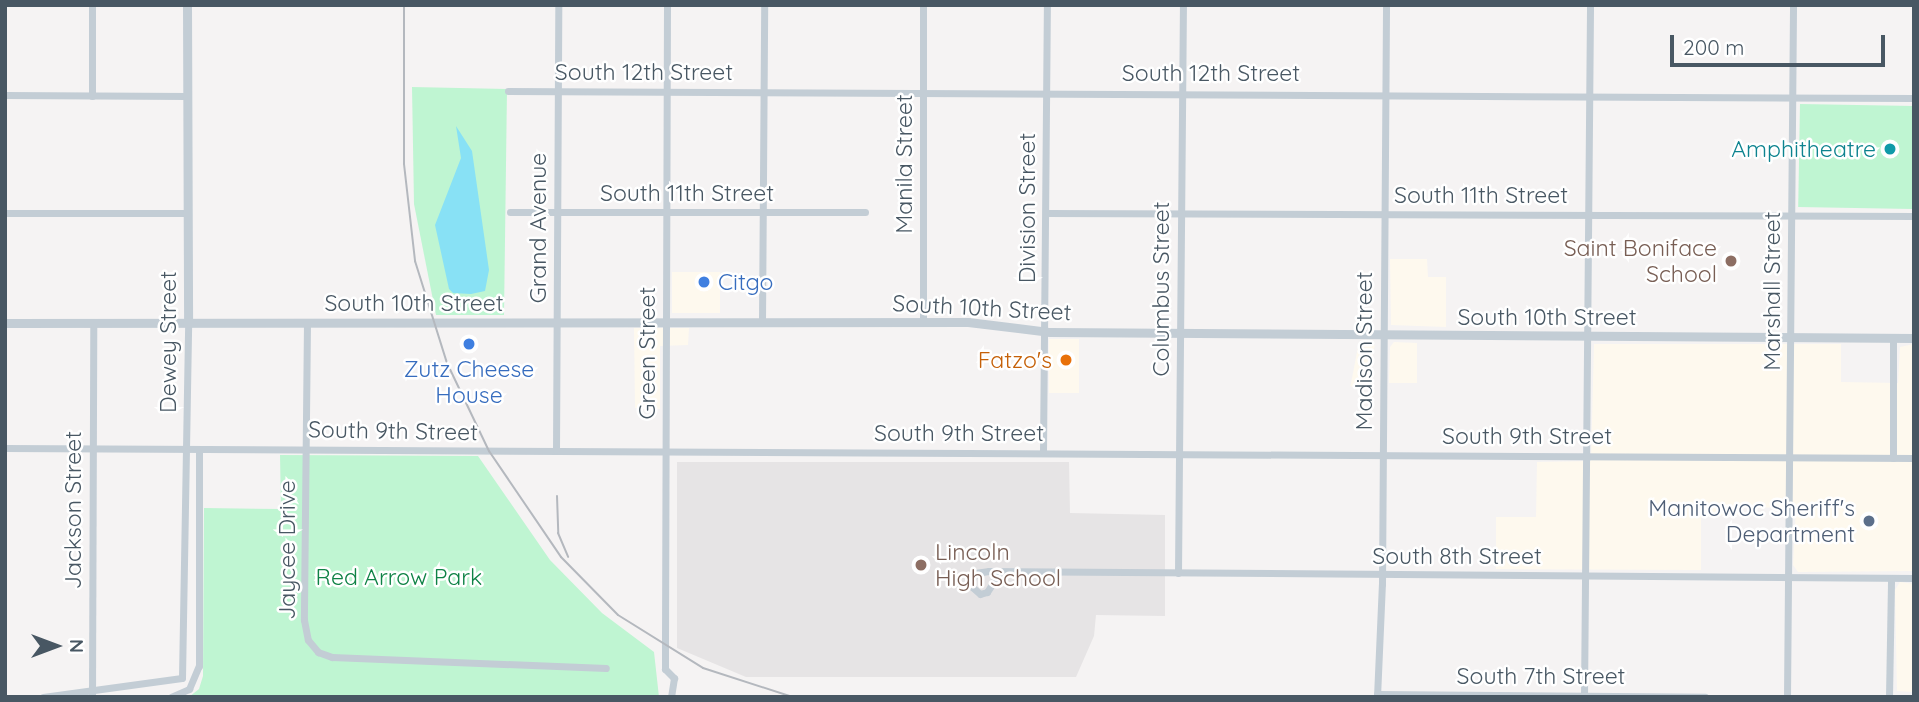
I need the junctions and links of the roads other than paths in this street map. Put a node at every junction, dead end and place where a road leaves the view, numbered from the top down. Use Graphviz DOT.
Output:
graph roads {
  1 [pos="92,5"];
  2 [pos="187,5"];
  3 [pos="558,5"];
  4 [pos="667,5"];
  5 [pos="764,5"];
  6 [pos="923,5"];
  7 [pos="1047,5"];
  8 [pos="1183,5"];
  9 [pos="1386,5"];
  10 [pos="1590,5"];
  11 [pos="1793,5"];
  12 [pos="508,91"];
  13 [pos="667,91"];
  14 [pos="923,91"];
  15 [pos="1047,91"];
  16 [pos="557,92"];
  17 [pos="764,92"];
  18 [pos="1182,92"];
  19 [pos="1385,94"];
  20 [pos="1589,94"];
  21 [pos="5,95"];
  22 [pos="92,96"];
  23 [pos="187,96"];
  24 [pos="1793,97"];
  25 [pos="1914,98"];
  26 [pos="510,212"];
  27 [pos="558,212"];
  28 [pos="763,212"];
  29 [pos="865,212"];
  30 [pos="5,213"];
  31 [pos="187,213"];
  32 [pos="667,213"];
  33 [pos="1047,213"];
  34 [pos="1181,213"];
  35 [pos="1384,214"];
  36 [pos="1587,215"];
  37 [pos="1791,216"];
  38 [pos="1914,216"];
  39 [pos="307,322"];
  40 [pos="557,322"];
  41 [pos="666,322"];
  42 [pos="762,322"];
  43 [pos="923,322"];
  44 [pos="5,323"];
  45 [pos="93,323"];
  46 [pos="188,323"];
  47 [pos="1045,332"];
  48 [pos="1180,333"];
  49 [pos="1383,335"];
  50 [pos="1791,336"];
  51 [pos="1586,337"];
  52 [pos="1893,338"];
  53 [pos="1914,338"];
  54 [pos="5,448"];
  55 [pos="92,448"];
  56 [pos="187,449"];
  57 [pos="199,449"];
  58 [pos="307,449"];
  59 [pos="556,450"];
  60 [pos="666,451"];
  61 [pos="1044,452"];
  62 [pos="1180,453"];
  63 [pos="1382,455"];
  64 [pos="1586,456"];
  65 [pos="1790,457"];
  66 [pos="1893,458"];
  67 [pos="1914,458"];
  68 [pos="184,568"];
  69 [pos="199,568"];
  70 [pos="1000,572"];
  71 [pos="1178,573"];
  72 [pos="1382,575"];
  73 [pos="1586,576"];
  74 [pos="1789,577"];
  75 [pos="1891,578"];
  76 [pos="1914,578"];
  77 [pos="606,668"];
  78 [pos="182,678"];
  79 [pos="189,689"];
  80 [pos="92,694"];
  81 [pos="1377,695"];
  82 [pos="1584,696"];
  83 [pos="43,697"];
  84 [pos="171,697"];
  85 [pos="671,697"];
  86 [pos="1705,697"];
  87 [pos="1787,697"];
  88 [pos="1889,697"];
  1 -- 22 [label="street"];
  2 -- 23 [label="street, Dewey Street"];
  3 -- 16 [label="street, Grand Avenue"];
  4 -- 13 [label="street, Green Street"];
  5 -- 17 [label="street"];
  6 -- 14 [label="street, Manila Street"];
  7 -- 15 [label="street, Division Street"];
  8 -- 18 [label="street, Columbus Street"];
  9 -- 19 [label="street, Madison Street"];
  10 -- 20 [label="street"];
  11 -- 24 [label="street, Marshall Street"];
  12 -- 16 [label="street, South 12th Street"];
  13 -- 16 [label="street, South 12th Street"];
  13 -- 17 [label="street, South 12th Street"];
  13 -- 32 [label="street, Green Street"];
  14 -- 15 [label="street, South 12th Street"];
  14 -- 17 [label="street, South 12th Street"];
  14 -- 43 [label="street, Manila Street"];
  15 -- 18 [label="street, South 12th Street"];
  15 -- 33 [label="street, Division Street"];
  16 -- 27 [label="street, Grand Avenue"];
  17 -- 28 [label="street"];
  18 -- 19 [label="street, South 12th Street"];
  18 -- 34 [label="street, Columbus Street"];
  19 -- 20 [label="street, South 12th Street"];
  19 -- 35 [label="street, Madison Street"];
  20 -- 24 [label="street, South 12th Street"];
  20 -- 36 [label="street"];
  21 -- 22 [label="street"];
  22 -- 23 [label="street"];
  23 -- 31 [label="street, Dewey Street"];
  24 -- 25 [label="street, South 12th Street"];
  24 -- 37 [label="street, Marshall Street"];
  26 -- 27 [label="street, South 11th Street"];
  27 -- 32 [label="street, South 11th Street"];
  27 -- 40 [label="street, Grand Avenue"];
  28 -- 29 [label="street, South 11th Street"];
  28 -- 32 [label="street, South 11th Street"];
  28 -- 42 [label="street"];
  30 -- 31 [label="street"];
  31 -- 46 [label="street, Dewey Street"];
  32 -- 41 [label="street, Green Street"];
  33 -- 34 [label="street, South 11th Street"];
  33 -- 47 [label="street, Division Street"];
  34 -- 35 [label="street, South 11th Street"];
  34 -- 48 [label="street, Columbus Street"];
  35 -- 36 [label="street, South 11th Street"];
  35 -- 49 [label="street, Madison Street"];
  36 -- 37 [label="street, South 11th Street"];
  36 -- 51 [label="street"];
  37 -- 38 [label="street, South 11th Street"];
  37 -- 50 [label="street, Marshall Street"];
  39 -- 40 [label="street, South 10th Street"];
  39 -- 46 [label="street, South 10th Street"];
  39 -- 58 [label="street, Jaycee Drive"];
  40 -- 41 [label="street, South 10th Street"];
  40 -- 59 [label="street, Grand Avenue"];
  41 -- 42 [label="street, South 10th Street"];
  41 -- 60 [label="street, Green Street"];
  42 -- 43 [label="street, South 10th Street"];
  43 -- 47 [label="street, South 10th Street"];
  44 -- 45 [label="street, South 10th Street"];
  45 -- 46 [label="street, South 10th Street"];
  45 -- 55 [label="street, Jackson Street"];
  46 -- 56 [label="street, Dewey Street"];
  47 -- 48 [label="street, South 10th Street"];
  47 -- 61 [label="street, Division Street"];
  48 -- 49 [label="street, South 10th Street"];
  48 -- 62 [label="street, Columbus Street"];
  49 -- 51 [label="street, South 10th Street"];
  49 -- 63 [label="street, Madison Street"];
  50 -- 51 [label="street, South 10th Street"];
  50 -- 52 [label="street, South 10th Street"];
  50 -- 65 [label="street, Marshall Street"];
  51 -- 64 [label="street"];
  52 -- 53 [label="street, South 10th Street"];
  52 -- 66 [label="street"];
  54 -- 55 [label="street, South 9th Street"];
  55 -- 56 [label="street, South 9th Street"];
  55 -- 80 [label="street, Jackson Street"];
  56 -- 57 [label="street, South 9th Street"];
  56 -- 68 [label="street, Dewey Street"];
  57 -- 58 [label="street, South 9th Street"];
  57 -- 69 [label="street"];
  58 -- 59 [label="street, South 9th Street"];
  58 -- 77 [label="street, Jaycee Drive"];
  59 -- 60 [label="street, South 9th Street"];
  60 -- 61 [label="street, South 9th Street"];
  60 -- 85 [label="street, Green Street"];
  61 -- 62 [label="street, South 9th Street"];
  62 -- 63 [label="street, South 9th Street"];
  62 -- 71 [label="street, Columbus Street"];
  63 -- 64 [label="street, South 9th Street"];
  63 -- 72 [label="street, Madison Street"];
  64 -- 65 [label="street, South 9th Street"];
  64 -- 73 [label="street"];
  65 -- 66 [label="street, South 9th Street"];
  65 -- 74 [label="street, Marshall Street"];
  66 -- 67 [label="street, South 9th Street"];
  68 -- 69 [label="street"];
  68 -- 78 [label="street, Dewey Street"];
  69 -- 79 [label="street"];
  70 -- 71 [label="street, South 8th Street"];
  71 -- 72 [label="street, South 8th Street"];
  72 -- 73 [label="street, South 8th Street"];
  72 -- 81 [label="street, Madison Street"];
  73 -- 74 [label="street, South 8th Street"];
  73 -- 82 [label="street"];
  74 -- 75 [label="street, South 8th Street"];
  74 -- 87 [label="street, Marshall Street"];
  75 -- 76 [label="street, South 8th Street"];
  75 -- 88 [label="street"];
  78 -- 79 [label="street"];
  78 -- 80 [label="street"];
  79 -- 84 [label="street"];
  80 -- 83 [label="street"];
  81 -- 82 [label="street, South 7th Street"];
  82 -- 86 [label="street, South 7th Street"];
}
